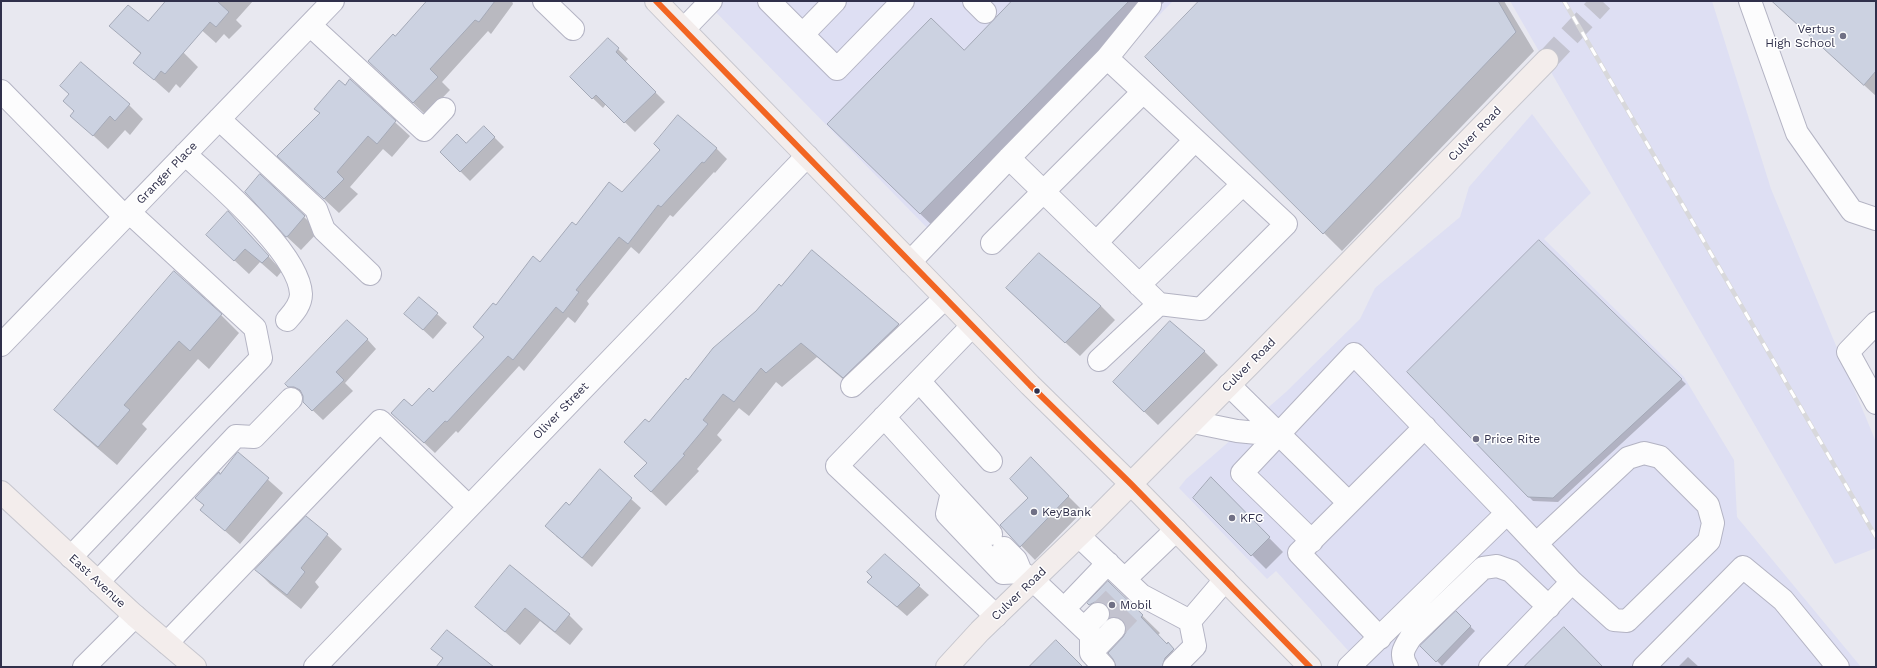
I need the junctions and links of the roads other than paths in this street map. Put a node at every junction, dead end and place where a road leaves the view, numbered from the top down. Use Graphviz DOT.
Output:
graph roads {
  1 [pos="333,1"];
  2 [pos="544,1"];
  3 [pos="656,1"];
  4 [pos="711,1"];
  5 [pos="769,1"];
  6 [pos="835,1"];
  7 [pos="903,1"];
  8 [pos="1750,1"];
  9 [pos="1150,5"];
  10 [pos="310,25"];
  11 [pos="573,29"];
  12 [pos="684,29"];
  13 [pos="803,34"];
  14 [pos="1107,58"];
  15 [pos="1547,60"];
  16 [pos="1,91"];
  17 [pos="1143,92"];
  18 [pos="444,109"];
  19 [pos="219,119"];
  20 [pos="1195,140"];
  21 [pos="185,154"];
  22 [pos="807,156"];
  23 [pos="1009,158"];
  24 [pos="1243,184"];
  25 [pos="1043,191"];
  26 [pos="127,215"];
  27 [pos="1876,220"];
  28 [pos="992,243"];
  29 [pos="1096,243"];
  30 [pos="910,262"];
  31 [pos="370,274"];
  32 [pos="1139,285"];
  33 [pos="945,298"];
  34 [pos="1159,304"];
  35 [pos="287,320"];
  36 [pos="1876,323"];
  37 [pos="972,326"];
  38 [pos="1,345"];
  39 [pos="1099,360"];
  40 [pos="919,381"];
  41 [pos="1229,385"];
  42 [pos="852,386"];
  43 [pos="291,399"];
  44 [pos="1876,403"];
  45 [pos="884,417"];
  46 [pos="1193,422"];
  47 [pos="1425,427"];
  48 [pos="1278,435"];
  49 [pos="991,461"];
  50 [pos="1131,484"];
  51 [pos="1,492"];
  52 [pos="952,492"];
  53 [pos="1349,503"];
  54 [pos="469,507"];
  55 [pos="1507,513"];
  56 [pos="1176,530"];
  57 [pos="1079,536"];
  58 [pos="1312,541"];
  59 [pos="1536,544"];
  60 [pos="72,558"];
  61 [pos="1108,563"];
  62 [pos="1027,576"];
  63 [pos="1225,580"];
  64 [pos="98,582"];
  65 [pos="1572,582"];
  66 [pos="1131,592"];
  67 [pos="1549,607"];
  68 [pos="1064,609"];
  69 [pos="135,616"];
  70 [pos="996,616"];
  71 [pos="1190,621"];
  72 [pos="1114,630"];
  73 [pos="1380,638"];
  74 [pos="167,643"];
  75 [pos="1097,660"];
  76 [pos="84,667"];
  77 [pos="195,667"];
  78 [pos="315,667"];
  79 [pos="947,667"];
  80 [pos="1174,667"];
  81 [pos="1310,667"];
  82 [pos="1349,667"];
  83 [pos="1407,667"];
  84 [pos="1490,667"];
  85 [pos="1644,667"];
  86 [pos="1838,667"];
  1 -- 10 [label="street, Granger Place"];
  2 -- 11 [label="street"];
  3 -- 12 [label="main road"];
  4 -- 12 [label="street"];
  5 -- 13 [label="street"];
  6 -- 13 [label="street"];
  7 -- 13 [label="street"];
  8 -- 27 [label="street"];
  9 -- 14 [label="street"];
  10 -- 18 [label="street"];
  10 -- 19 [label="street, Granger Place"];
  12 -- 22 [label="main road"];
  14 -- 17 [label="street"];
  14 -- 23 [label="street"];
  15 -- 41 [label="main road, Culver Road"];
  16 -- 26 [label="street"];
  17 -- 20 [label="street"];
  17 -- 25 [label="street"];
  19 -- 21 [label="street, Granger Place"];
  19 -- 31 [label="street"];
  20 -- 24 [label="street"];
  20 -- 29 [label="street"];
  21 -- 26 [label="street, Granger Place"];
  21 -- 35 [label="street"];
  22 -- 30 [label="main road"];
  22 -- 54 [label="street, Oliver Street"];
  23 -- 25 [label="street"];
  23 -- 30 [label="street"];
  24 -- 32 [label="street"];
  24 -- 34 [label="street"];
  25 -- 28 [label="street"];
  25 -- 29 [label="street"];
  26 -- 38 [label="street, Granger Place"];
  26 -- 60 [label="street"];
  29 -- 32 [label="street"];
  30 -- 33 [label="main road"];
  32 -- 34 [label="street"];
  33 -- 37 [label="main road"];
  33 -- 42 [label="street"];
  34 -- 39 [label="street"];
  36 -- 44 [label="street"];
  37 -- 40 [label="street"];
  37 -- 50 [label="main road"];
  40 -- 45 [label="street"];
  40 -- 49 [label="street"];
  41 -- 46 [label="main road, Culver Road"];
  41 -- 48 [label="street"];
  43 -- 64 [label="street"];
  45 -- 52 [label="street"];
  45 -- 70 [label="street"];
  46 -- 48 [label="street"];
  46 -- 50 [label="main road, Culver Road"];
  47 -- 48 [label="street"];
  47 -- 53 [label="street"];
  47 -- 55 [label="street"];
  48 -- 53 [label="street"];
  48 -- 58 [label="street"];
  50 -- 56 [label="main road"];
  50 -- 57 [label="main road, Culver Road"];
  51 -- 60 [label="main road, East Avenue"];
  52 -- 62 [label="street"];
  52 -- 62 [label="street"];
  53 -- 58 [label="street"];
  54 -- 74 [label="street"];
  54 -- 78 [label="street, Oliver Street"];
  55 -- 59 [label="street"];
  55 -- 73 [label="street"];
  56 -- 63 [label="main road"];
  56 -- 66 [label="street"];
  57 -- 61 [label="street"];
  57 -- 62 [label="main road, Culver Road"];
  58 -- 73 [label="street"];
  59 -- 65 [label="street"];
  59 -- 65 [label="street"];
  60 -- 64 [label="main road, East Avenue"];
  61 -- 66 [label="street"];
  61 -- 68 [label="street"];
  62 -- 68 [label="street"];
  62 -- 70 [label="main road, Culver Road"];
  63 -- 71 [label="street"];
  63 -- 81 [label="main road"];
  64 -- 69 [label="main road, East Avenue"];
  65 -- 67 [label="street"];
  66 -- 71 [label="street"];
  67 -- 83 [label="street"];
  67 -- 84 [label="street"];
  68 -- 75 [label="street"];
  69 -- 74 [label="main road, East Avenue"];
  69 -- 76 [label="street"];
  70 -- 79 [label="main road, Culver Road"];
  71 -- 80 [label="street"];
  72 -- 75 [label="street"];
  73 -- 82 [label="street"];
  74 -- 77 [label="main road, East Avenue"];
  85 -- 86 [label="street"];
}
